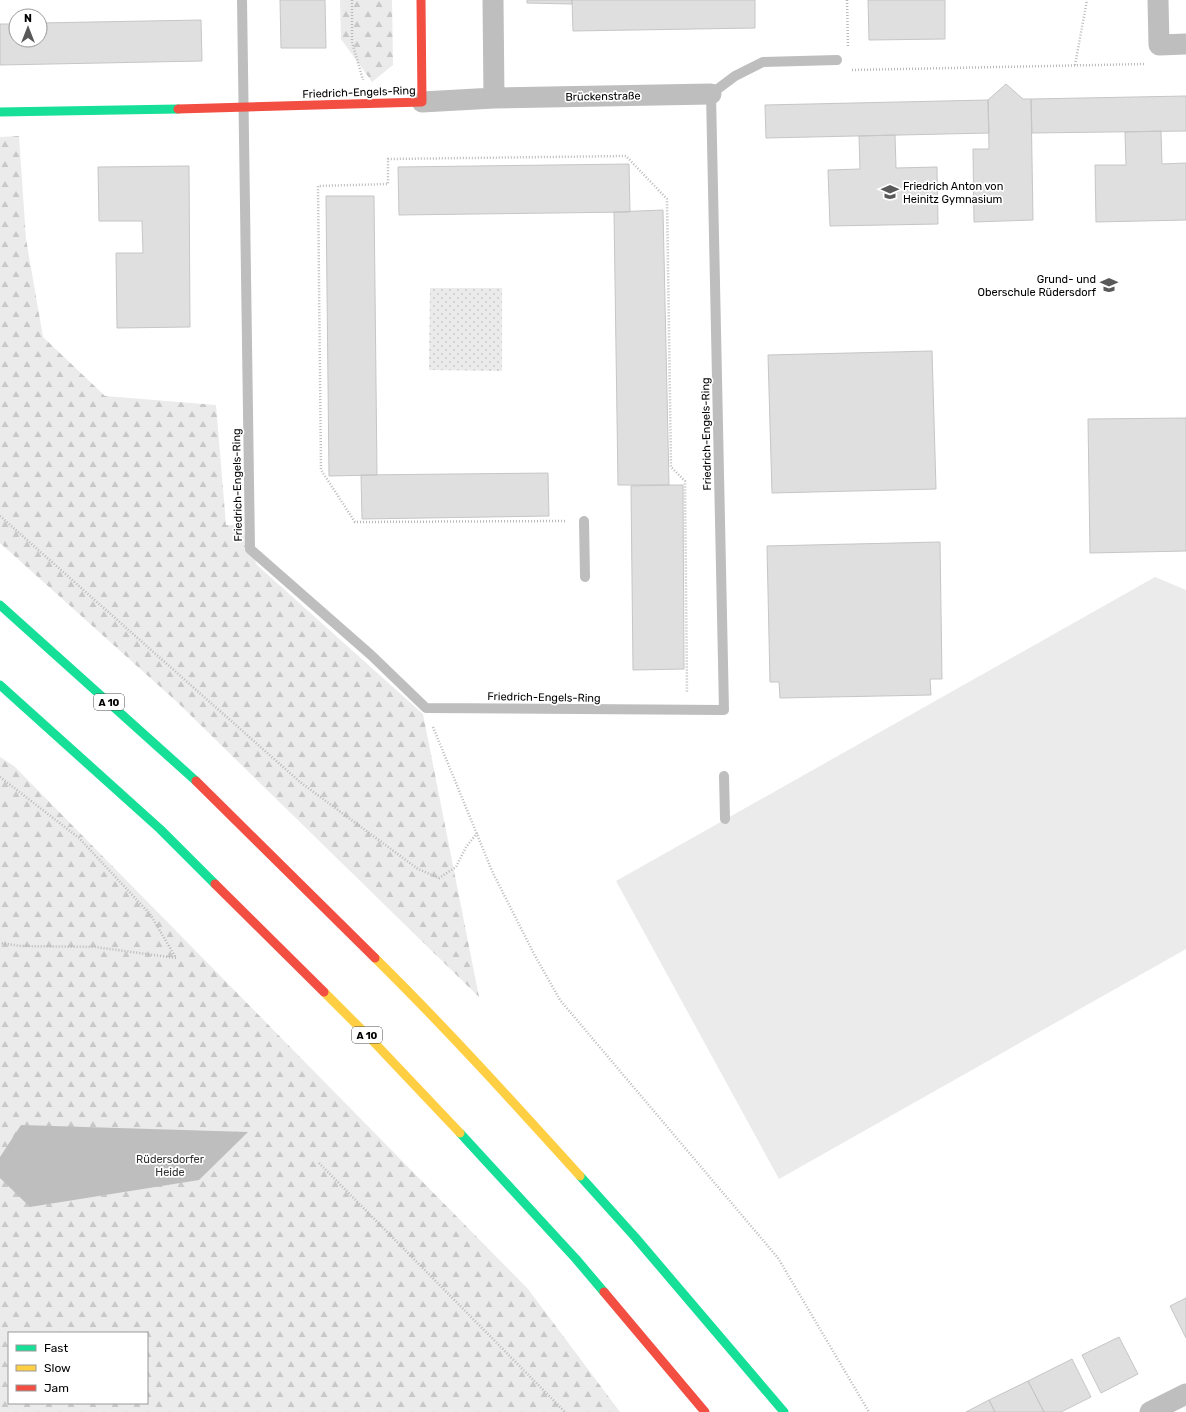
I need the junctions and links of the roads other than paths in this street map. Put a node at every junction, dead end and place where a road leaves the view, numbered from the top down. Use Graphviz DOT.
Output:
graph roads {
  1 [pos="242,0"];
  2 [pos="421,0"];
  3 [pos="493,0"];
  4 [pos="1158,0"];
  5 [pos="1186,44"];
  6 [pos="837,60"];
  7 [pos="711,94"];
  8 [pos="494,98"];
  9 [pos="422,102"];
  10 [pos="243,108"];
  11 [pos="0,112"];
  12 [pos="584,521"];
  13 [pos="585,577"];
  14 [pos="0,605"];
  15 [pos="0,685"];
  16 [pos="724,776"];
  17 [pos="725,819"];
  18 [pos="1186,1394"];
  19 [pos="705,1412"];
  20 [pos="784,1412"];
  21 [pos="1150,1412"];
  1 -- 10 [label="lane, Friedrich-Engels-Ring"];
  2 -- 9 [label="main road, Friedrich-Engels-Ring"];
  3 -- 8 [label="street"];
  4 -- 5 [label="street"];
  6 -- 7 [label="lane"];
  7 -- 8 [label="street, Brückenstraße"];
  7 -- 10 [label="lane, Friedrich-Engels-Ring"];
  8 -- 9 [label="street, Brückenstraße"];
  9 -- 10 [label="main road, Friedrich-Engels-Ring"];
  10 -- 11 [label="main road, Friedrich-Engels-Ring"];
  12 -- 13 [label="lane"];
  14 -- 20 [label="main road, A 10"];
  15 -- 19 [label="main road, A 10"];
  16 -- 17 [label="lane"];
  18 -- 21 [label="street"];
}
